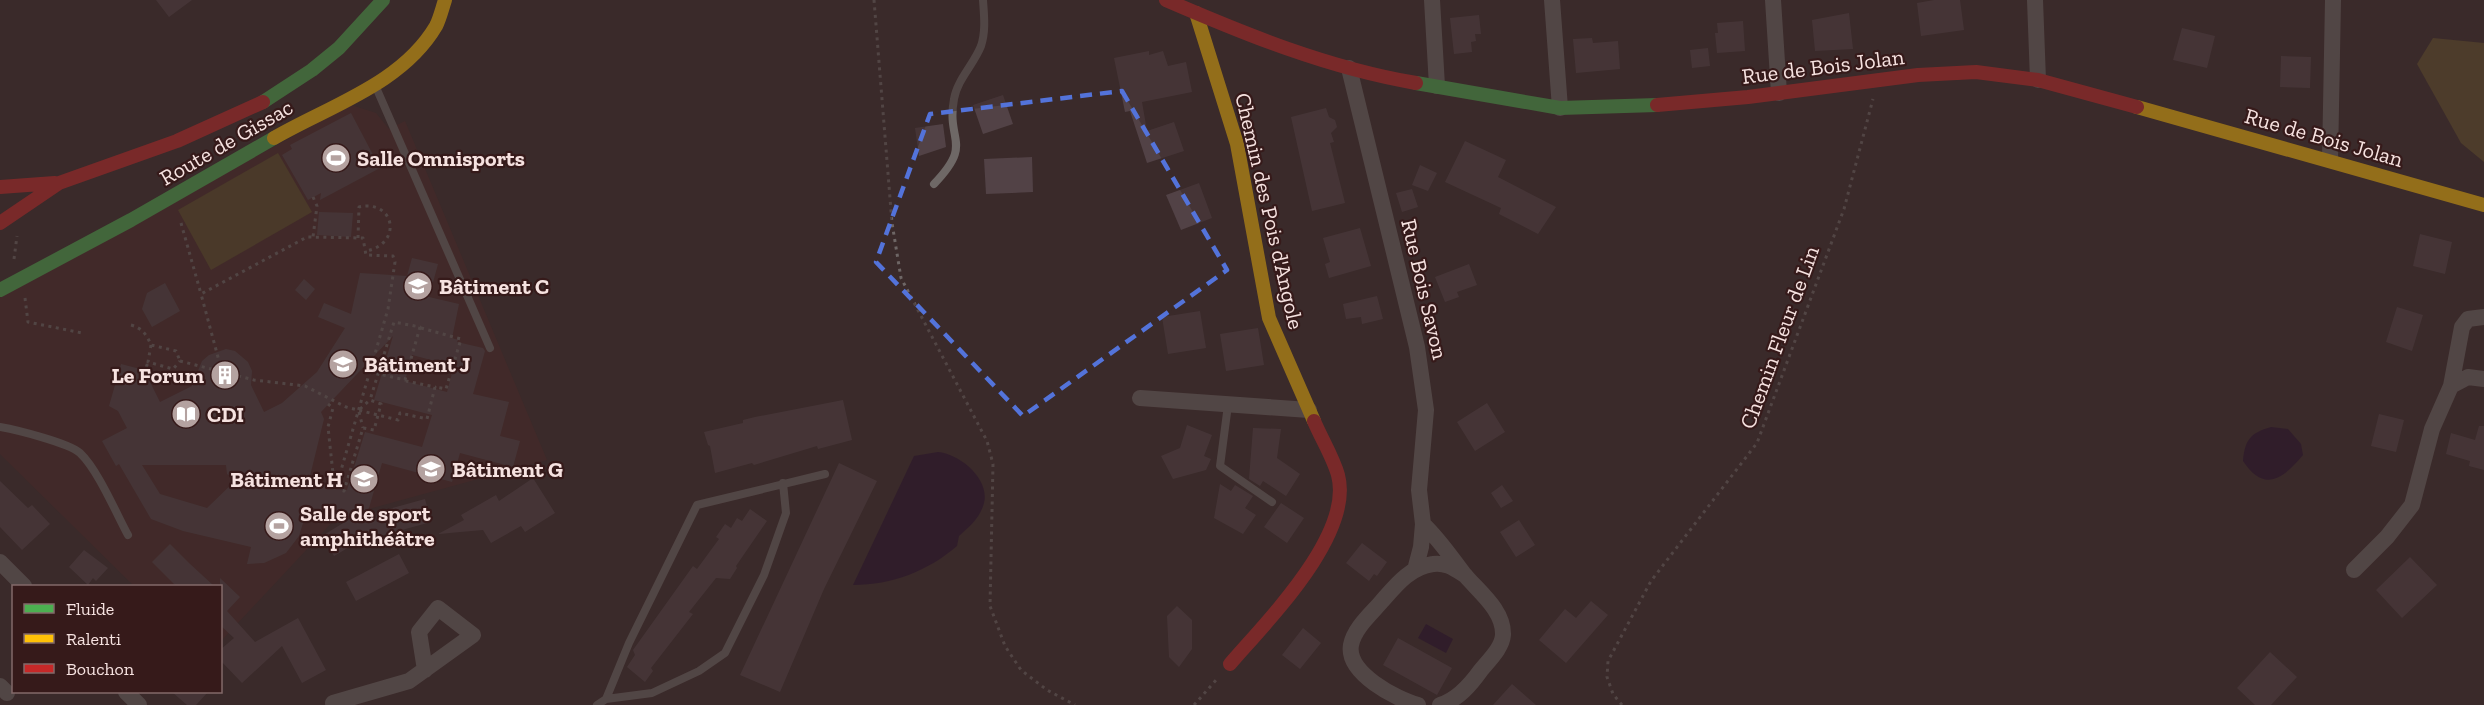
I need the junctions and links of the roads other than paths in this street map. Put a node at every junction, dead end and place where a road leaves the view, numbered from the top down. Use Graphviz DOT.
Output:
graph roads {
  1 [pos="383,0"];
  2 [pos="445,0"];
  3 [pos="983,0"];
  4 [pos="1166,0"];
  5 [pos="1432,0"];
  6 [pos="1551,0"];
  7 [pos="1773,0"];
  8 [pos="2035,0"];
  9 [pos="2333,0"];
  10 [pos="373,7"];
  11 [pos="1196,13"];
  12 [pos="1349,68"];
  13 [pos="2038,80"];
  14 [pos="375,85"];
  15 [pos="1437,87"];
  16 [pos="1779,93"];
  17 [pos="1560,108"];
  18 [pos="2330,160"];
  19 [pos="58,183"];
  20 [pos="934,184"];
  21 [pos="0,187"];
  22 [pos="2484,205"];
  23 [pos="0,223"];
  24 [pos="0,290"];
  25 [pos="2484,317"];
  26 [pos="490,348"];
  27 [pos="2484,379"];
  28 [pos="2451,386"];
  29 [pos="1140,398"];
  30 [pos="1228,405"];
  31 [pos="1309,410"];
  32 [pos="0,427"];
  33 [pos="825,474"];
  34 [pos="783,483"];
  35 [pos="1272,502"];
  36 [pos="1423,524"];
  37 [pos="128,535"];
  38 [pos="0,562"];
  39 [pos="1414,570"];
  40 [pos="2354,570"];
  41 [pos="1466,576"];
  42 [pos="23,585"];
  43 [pos="1230,664"];
  44 [pos="425,670"];
  45 [pos="127,693"];
  46 [pos="606,699"];
  47 [pos="331,704"];
  48 [pos="139,705"];
  49 [pos="597,705"];
  50 [pos="1418,705"];
  51 [pos="1440,705"];
  1 -- 10 [label="street, Route de Gissac"];
  2 -- 14 [label="street, Route de Gissac"];
  3 -- 20 [label="lane"];
  4 -- 11 [label="street, Rue de Bois Jolan"];
  5 -- 15 [label="street"];
  6 -- 17 [label="street"];
  7 -- 16 [label="street"];
  8 -- 13 [label="street"];
  9 -- 18 [label="street"];
  10 -- 19 [label="street, Route de Gissac"];
  11 -- 12 [label="street, Rue de Bois Jolan"];
  11 -- 31 [label="street, Chemin des Pois d'Angole"];
  12 -- 15 [label="street, Rue de Bois Jolan"];
  12 -- 36 [label="street, Rue Bois Savon"];
  13 -- 16 [label="street, Rue de Bois Jolan"];
  13 -- 18 [label="street, Rue de Bois Jolan"];
  14 -- 24 [label="street, Route de Gissac"];
  14 -- 26 [label="lane"];
  15 -- 17 [label="street, Rue de Bois Jolan"];
  16 -- 17 [label="street, Rue de Bois Jolan"];
  18 -- 22 [label="street, Rue de Bois Jolan"];
  19 -- 21 [label="street, Route de Gissac"];
  19 -- 23 [label="street, Route de Gissac"];
  25 -- 28 [label="street"];
  27 -- 28 [label="street"];
  28 -- 40 [label="street"];
  29 -- 30 [label="street"];
  30 -- 31 [label="street"];
  30 -- 35 [label="lane"];
  31 -- 43 [label="street, Chemin des Pois d'Angole"];
  32 -- 37 [label="lane"];
  33 -- 34 [label="lane"];
  34 -- 46 [label="lane"];
  34 -- 46 [label="lane"];
  36 -- 39 [label="street, Rue Bois Savon"];
  36 -- 41 [label="street"];
  38 -- 42 [label="street"];
  39 -- 41 [label="street"];
  39 -- 50 [label="street"];
  41 -- 51 [label="street"];
  44 -- 47 [label="street"];
  45 -- 48 [label="street"];
  46 -- 49 [label="lane"];
}
